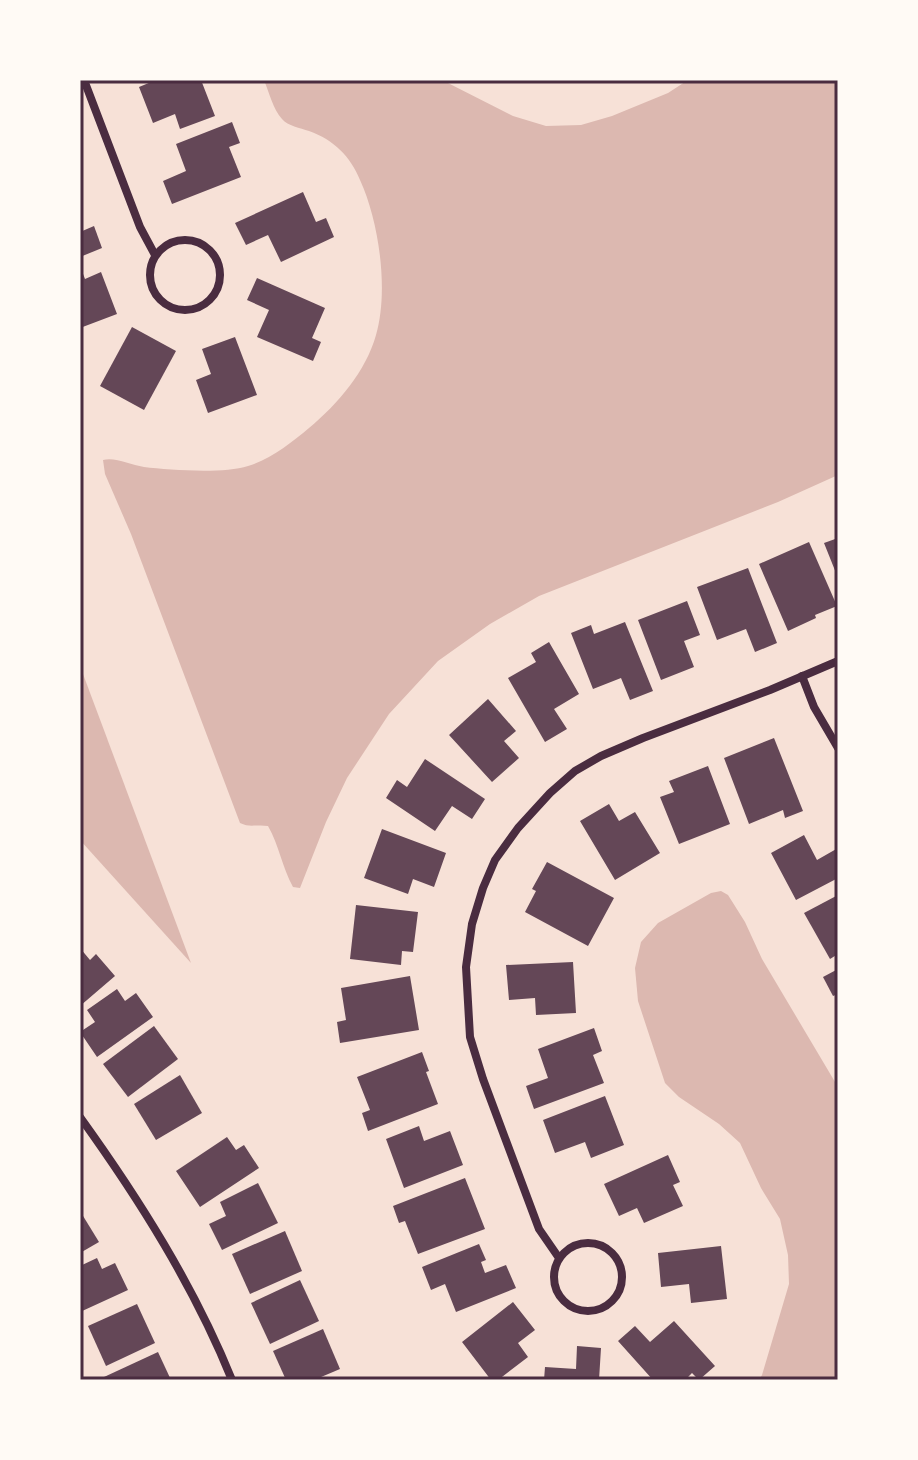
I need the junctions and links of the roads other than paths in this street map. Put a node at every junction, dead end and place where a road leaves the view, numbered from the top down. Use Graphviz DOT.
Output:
graph roads {
  1 [pos="84,80"];
  2 [pos="155,255"];
  3 [pos="838,661"];
  4 [pos="802,676"];
  5 [pos="838,748"];
  6 [pos="80,1117"];
  7 [pos="559,1258"];
  8 [pos="232,1380"];
  1 -- 2 [label="street"];
  2 -- 2 [label="street"];
  3 -- 4 [label="street"];
  4 -- 5 [label="street"];
  4 -- 7 [label="street"];
  6 -- 8 [label="street"];
  7 -- 7 [label="street"];
}
